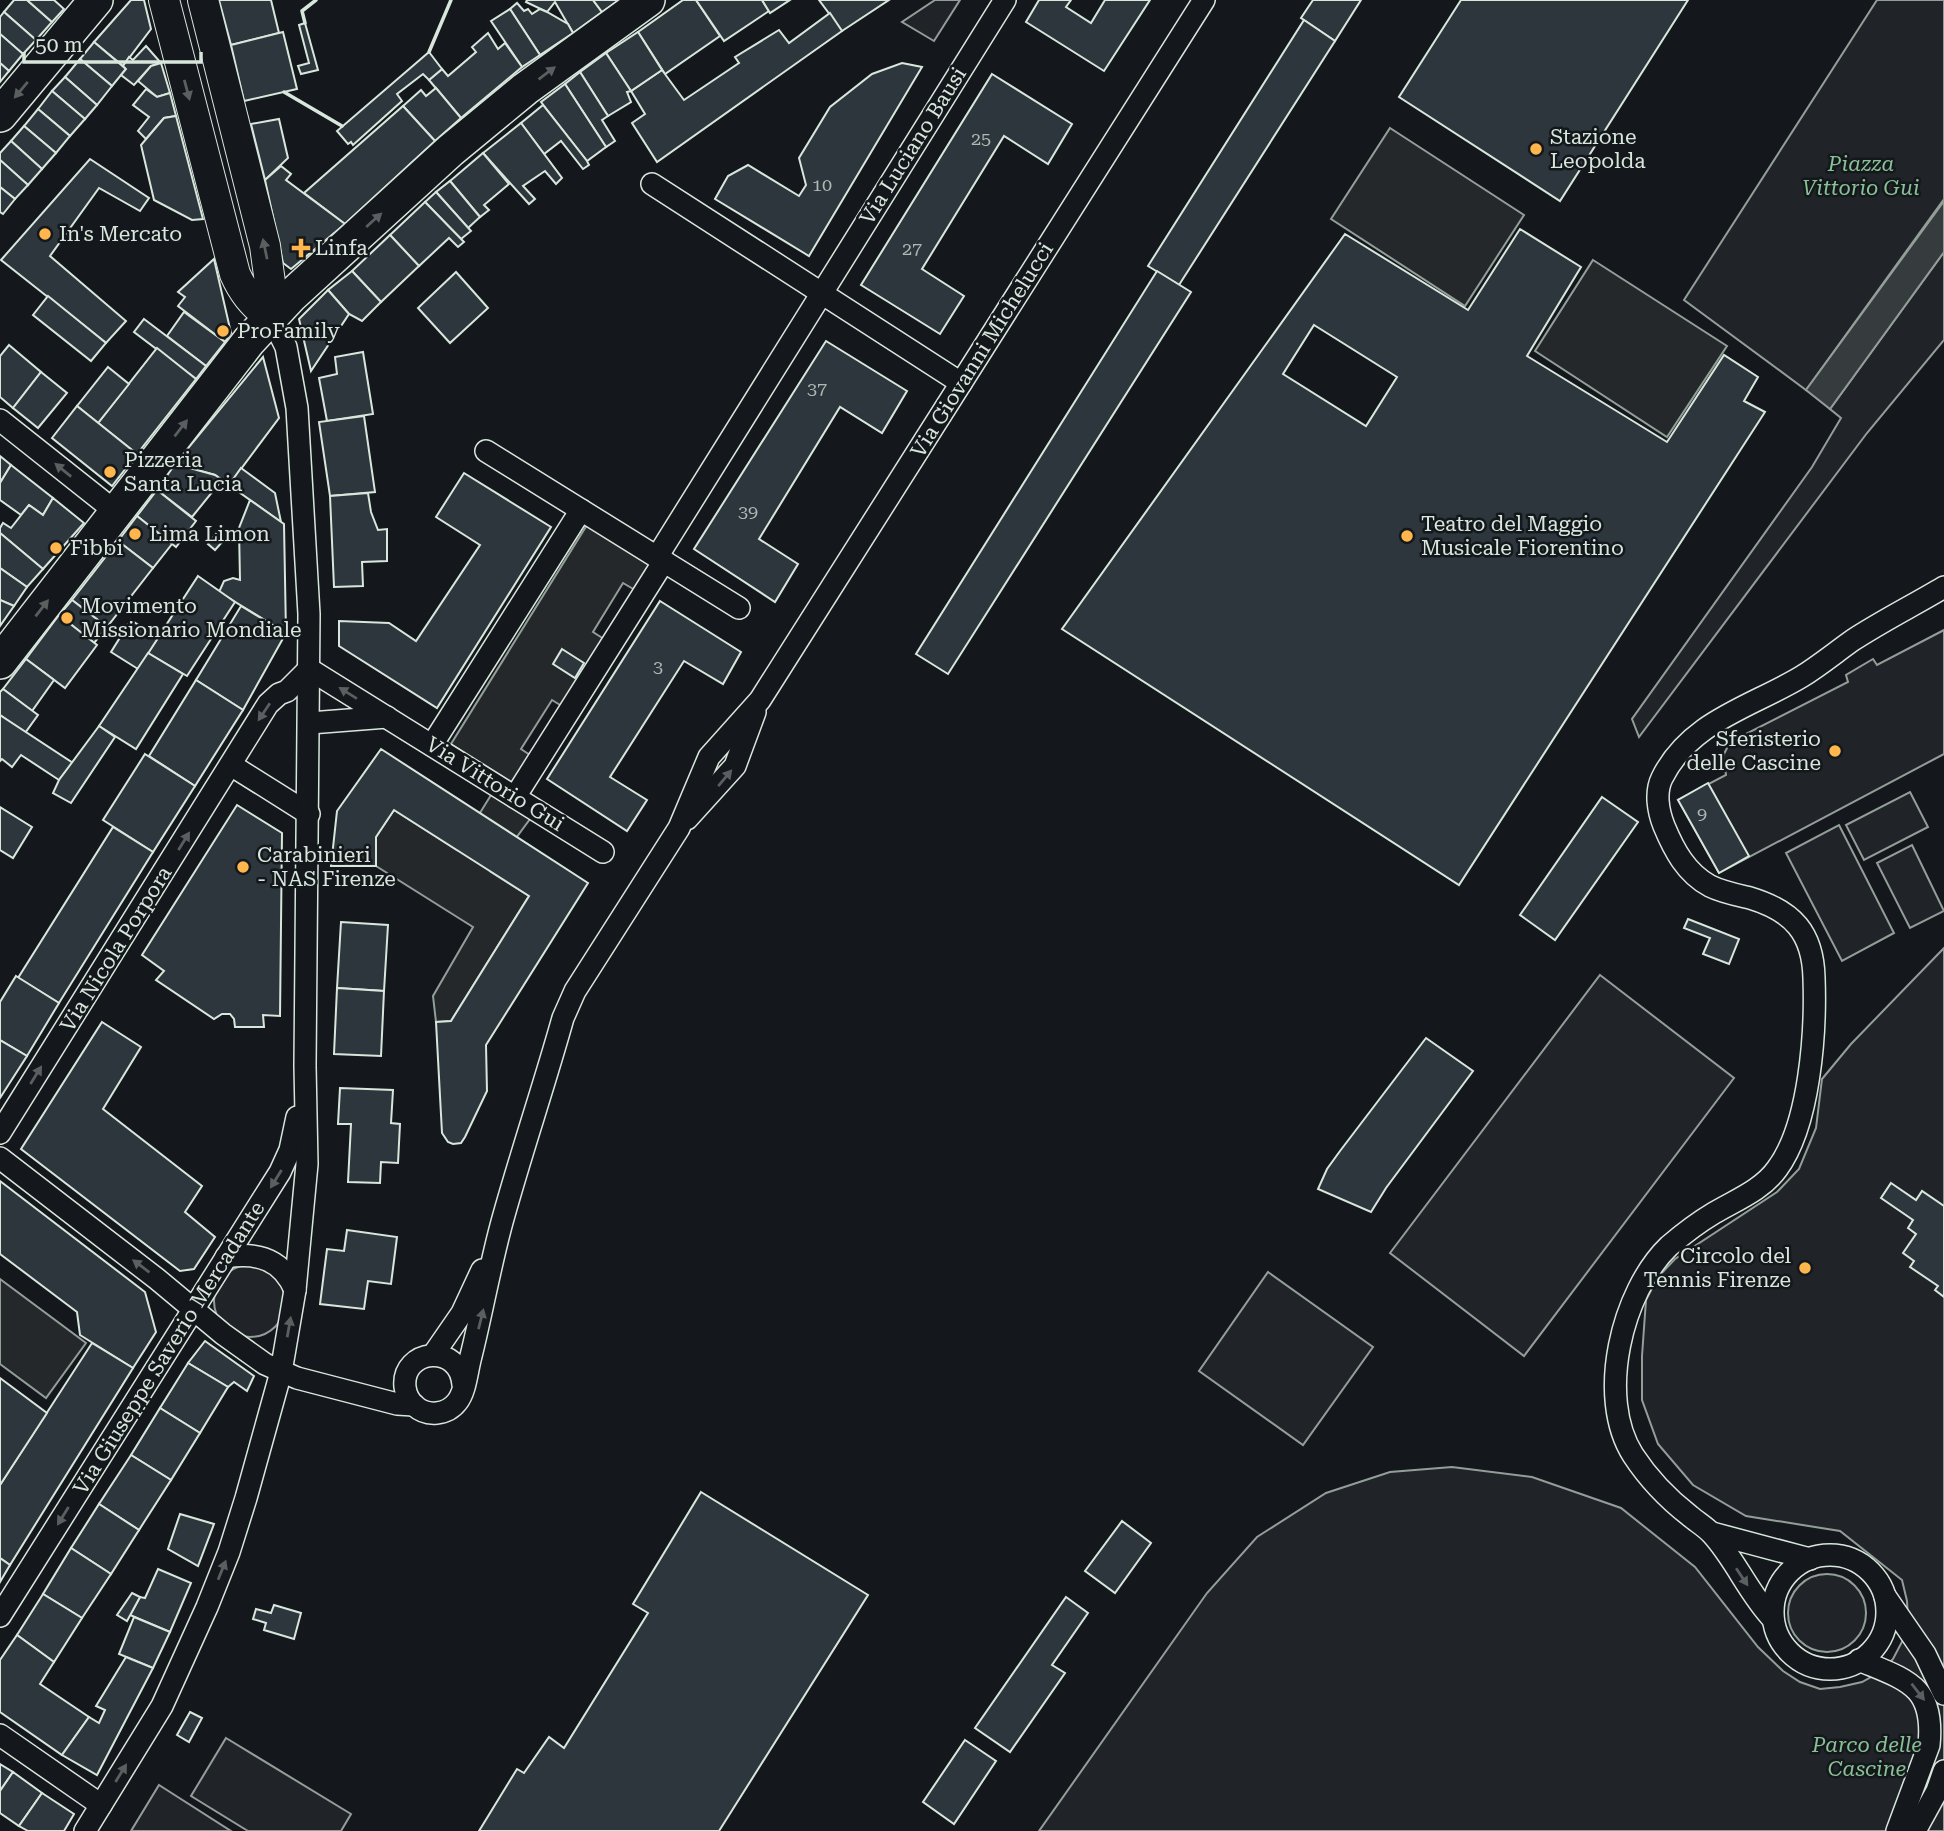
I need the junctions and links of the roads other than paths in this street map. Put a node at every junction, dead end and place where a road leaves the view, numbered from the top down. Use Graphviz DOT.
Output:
graph roads {
  1 [pos="96,0"];
  2 [pos="164,0"];
  3 [pos="203,0"];
  4 [pos="648,0"];
  5 [pos="1006,0"];
  6 [pos="1204,0"];
  7 [pos="0,115"];
  8 [pos="652,184"];
  9 [pos="821,293"];
  10 [pos="271,317"];
  11 [pos="961,383"];
  12 [pos="0,420"];
  13 [pos="486,451"];
  14 [pos="581,510"];
  15 [pos="116,512"];
  16 [pos="661,559"];
  17 [pos="1944,587"];
  18 [pos="739,608"];
  19 [pos="0,662"];
  20 [pos="309,669"];
  21 [pos="387,717"];
  22 [pos="310,723"];
  23 [pos="432,745"];
  24 [pos="231,765"];
  25 [pos="515,796"];
  26 [pos="309,814"];
  27 [pos="603,852"];
  28 [pos="305,1066"];
  29 [pos="0,1133"];
  30 [pos="0,1158"];
  31 [pos="502,1223"];
  32 [pos="226,1257"];
  33 [pos="295,1290"];
  34 [pos="194,1310"];
  35 [pos="433,1355"];
  36 [pos="281,1372"];
  37 [pos="407,1375"];
  38 [pos="463,1385"];
  39 [pos="359,1392"];
  40 [pos="414,1405"];
  41 [pos="1712,1533"];
  42 [pos="1810,1559"];
  43 [pos="1884,1595"];
  44 [pos="0,1616"];
  45 [pos="1773,1619"];
  46 [pos="1859,1660"];
  47 [pos="1944,1694"];
  48 [pos="0,1735"];
  49 [pos="1944,1771"];
  50 [pos="101,1805"];
  51 [pos="85,1831"];
  52 [pos="1897,1831"];
  53 [pos="1915,1831"];
  1 -- 7 [label="main road, one-way"];
  2 -- 10 [label="street, one-way"];
  10 -- 3 [label="street, one-way"];
  10 -- 4 [label="main road, one-way"];
  5 -- 9 [label="street, Via Luciano Bausi"];
  6 -- 11 [label="street, Via Giovanni Michelucci"];
  8 -- 9 [label="street"];
  9 -- 11 [label="street"];
  9 -- 16 [label="street, Via Luciano Bausi"];
  15 -- 10 [label="main road, one-way"];
  10 -- 20 [label="street"];
  11 -- 31 [label="street, Via Giovanni Michelucci"];
  15 -- 12 [label="street, one-way"];
  13 -- 14 [label="street"];
  14 -- 16 [label="street"];
  14 -- 23 [label="street"];
  19 -- 15 [label="main road, one-way"];
  16 -- 18 [label="street"];
  16 -- 25 [label="street, Via Luciano Bausi"];
  17 -- 41 [label="street"];
  21 -- 20 [label="street, Via Vittorio Gui, one-way"];
  20 -- 22 [label="street"];
  20 -- 24 [label="street, Via Nicola Porpora, one-way"];
  21 -- 22 [label="street"];
  21 -- 23 [label="street, Via Vittorio Gui"];
  22 -- 26 [label="street"];
  23 -- 25 [label="street, Via Vittorio Gui"];
  24 -- 26 [label="street"];
  29 -- 24 [label="street, Via Nicola Porpora, one-way"];
  25 -- 27 [label="street, Via Vittorio Gui"];
  26 -- 28 [label="street"];
  28 -- 32 [label="street, Via Giuseppe Saverio Mercadante, one-way"];
  28 -- 33 [label="street"];
  34 -- 30 [label="street, one-way"];
  31 -- 35 [label="street, Via Giovanni Michelucci"];
  38 -- 31 [label="street, Via Giovanni Michelucci, one-way"];
  32 -- 33 [label="street"];
  32 -- 34 [label="street, Via Giuseppe Saverio Mercadante"];
  36 -- 33 [label="street, one-way"];
  34 -- 36 [label="street"];
  34 -- 44 [label="street, Via Giuseppe Saverio Mercadante, one-way"];
  35 -- 37 [label="street"];
  35 -- 38 [label="street"];
  36 -- 39 [label="street"];
  50 -- 36 [label="street, one-way"];
  37 -- 39 [label="street"];
  37 -- 40 [label="street"];
  38 -- 40 [label="street"];
  39 -- 40 [label="street"];
  41 -- 42 [label="street"];
  41 -- 45 [label="street, one-way"];
  42 -- 43 [label="street"];
  42 -- 45 [label="street"];
  43 -- 46 [label="street"];
  43 -- 47 [label="street"];
  45 -- 46 [label="street"];
  46 -- 52 [label="street, one-way"];
  48 -- 50 [label="street"];
  49 -- 53 [label="street"];
  50 -- 51 [label="street"];
}
